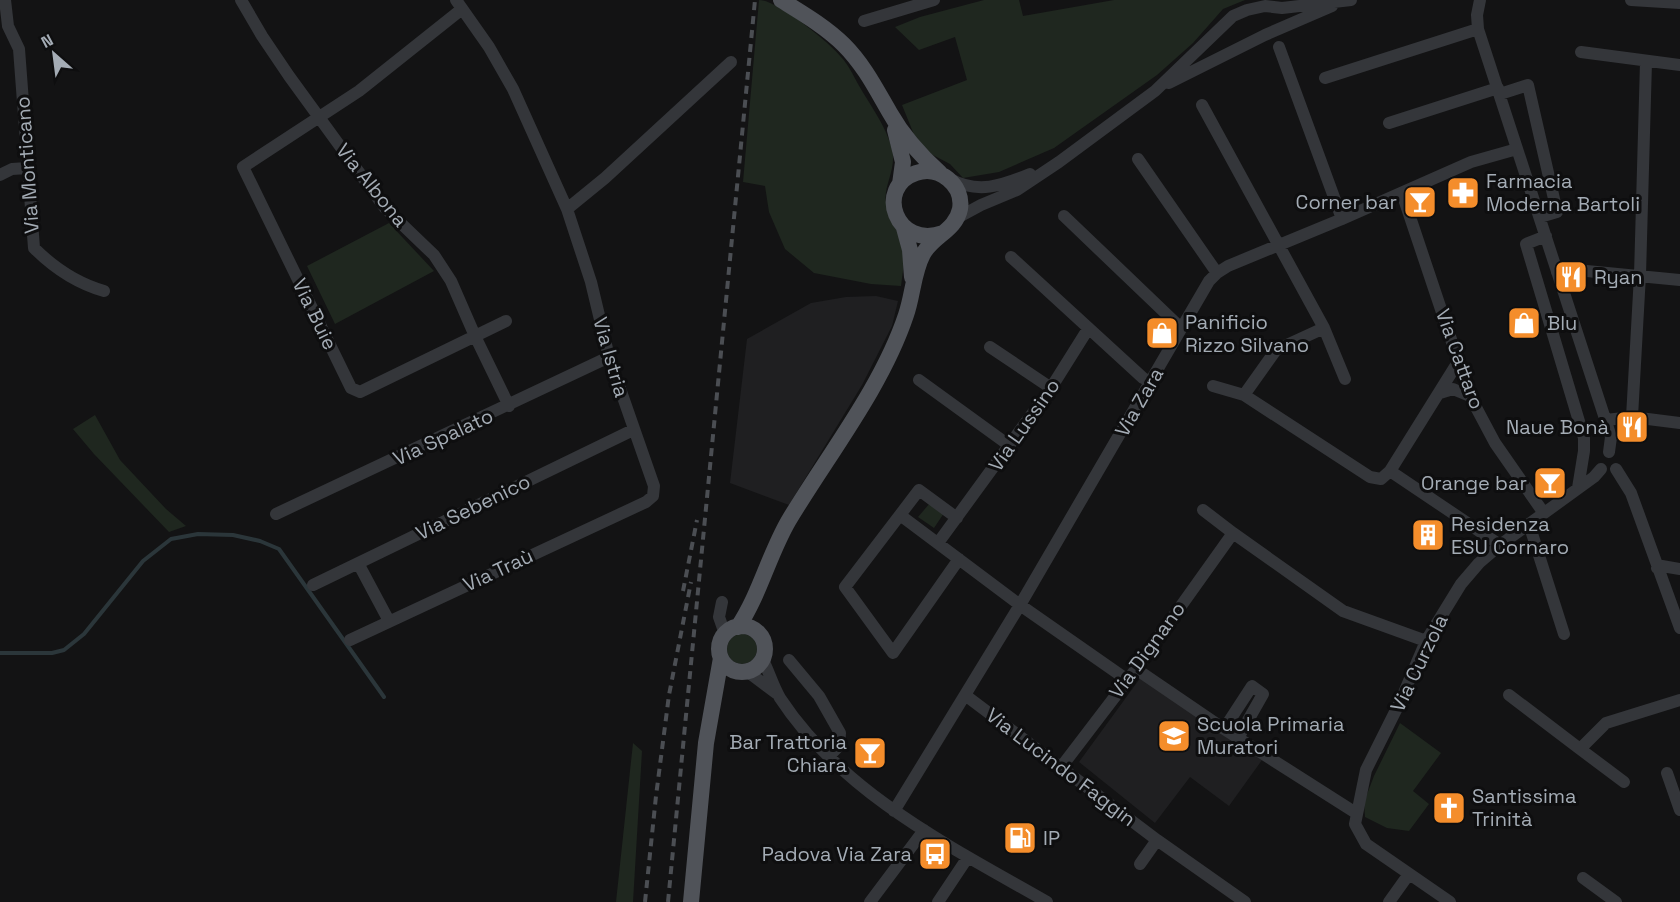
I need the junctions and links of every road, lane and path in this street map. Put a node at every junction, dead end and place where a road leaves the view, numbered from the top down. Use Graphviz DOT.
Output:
graph roads {
  1 [pos="5,0"];
  2 [pos="241,0"];
  3 [pos="781,0"];
  4 [pos="934,0"];
  5 [pos="1480,0"];
  6 [pos="1631,0"];
  7 [pos="1347,1"];
  8 [pos="1306,3"];
  9 [pos="1680,3"];
  10 [pos="459,5"];
  11 [pos="864,21"];
  12 [pos="4,29"];
  13 [pos="1478,29"];
  14 [pos="1279,47"];
  15 [pos="1581,52"];
  16 [pos="731,62"];
  17 [pos="1646,62"];
  18 [pos="1680,65"];
  19 [pos="1325,78"];
  20 [pos="1155,91"];
  21 [pos="1499,91"];
  22 [pos="1202,105"];
  23 [pos="891,115"];
  24 [pos="318,117"];
  25 [pos="1389,123"];
  26 [pos="1517,148"];
  27 [pos="1138,159"];
  28 [pos="1059,162"];
  29 [pos="27,168"];
  30 [pos="0,176"];
  31 [pos="944,176"];
  32 [pos="900,184"];
  33 [pos="1402,193"];
  34 [pos="567,210"];
  35 [pos="1064,216"];
  36 [pos="1540,217"];
  37 [pos="957,218"];
  38 [pos="1342,219"];
  39 [pos="904,228"];
  40 [pos="943,233"];
  41 [pos="1546,236"];
  42 [pos="1280,246"];
  43 [pos="1011,257"];
  44 [pos="1557,272"];
  45 [pos="1216,273"];
  46 [pos="1640,275"];
  47 [pos="1680,280"];
  48 [pos="913,284"];
  49 [pos="104,291"];
  50 [pos="506,321"];
  51 [pos="1181,328"];
  52 [pos="1324,328"];
  53 [pos="1088,330"];
  54 [pos="475,336"];
  55 [pos="990,347"];
  56 [pos="609,357"];
  57 [pos="1458,362"];
  58 [pos="1345,379"];
  59 [pos="919,380"];
  60 [pos="1151,382"];
  61 [pos="1213,386"];
  62 [pos="1051,388"];
  63 [pos="1440,393"];
  64 [pos="1244,395"];
  65 [pos="1470,396"];
  66 [pos="509,406"];
  67 [pos="1632,417"];
  68 [pos="1606,420"];
  69 [pos="1680,423"];
  70 [pos="633,430"];
  71 [pos="1010,446"];
  72 [pos="1609,452"];
  73 [pos="1601,469"];
  74 [pos="1616,469"];
  75 [pos="1390,471"];
  76 [pos="1578,488"];
  77 [pos="646,501"];
  78 [pos="1203,510"];
  79 [pos="1543,513"];
  80 [pos="276,514"];
  81 [pos="900,515"];
  82 [pos="957,518"];
  83 [pos="1529,524"];
  84 [pos="1233,533"];
  85 [pos="938,543"];
  86 [pos="1500,545"];
  87 [pos="959,559"];
  88 [pos="358,563"];
  89 [pos="1657,568"];
  90 [pos="1680,569"];
  91 [pos="313,585"];
  92 [pos="757,592"];
  93 [pos="722,602"];
  94 [pos="1020,605"];
  95 [pos="388,621"];
  96 [pos="1680,628"];
  97 [pos="731,630"];
  98 [pos="758,632"];
  99 [pos="1564,634"];
  100 [pos="350,640"];
  101 [pos="1426,641"];
  102 [pos="721,658"];
  103 [pos="763,660"];
  104 [pos="789,660"];
  105 [pos="1136,669"];
  106 [pos="744,672"];
  107 [pos="1126,679"];
  108 [pos="965,694"];
  109 [pos="1509,695"];
  110 [pos="779,696"];
  111 [pos="1680,700"];
  112 [pos="713,703"];
  113 [pos="1224,729"];
  114 [pos="1238,738"];
  115 [pos="1580,749"];
  116 [pos="829,756"];
  117 [pos="1062,766"];
  118 [pos="1667,773"];
  119 [pos="1624,782"];
  120 [pos="1680,810"];
  121 [pos="894,811"];
  122 [pos="1356,813"];
  123 [pos="924,830"];
  124 [pos="1157,840"];
  125 [pos="968,857"];
  126 [pos="1140,864"];
  127 [pos="1409,874"];
  128 [pos="1583,878"];
  129 [pos="691,902"];
  130 [pos="870,902"];
  131 [pos="938,902"];
  132 [pos="1047,902"];
  133 [pos="1245,902"];
  134 [pos="1389,902"];
  135 [pos="1450,902"];
  136 [pos="1616,902"];
  1 -- 12 [label="street, Via Monticano"];
  2 -- 24 [label="street, Via Albona"];
  3 -- 23 [label="main road"];
  4 -- 11 [label="street"];
  5 -- 13 [label="street"];
  6 -- 9 [label="street"];
  7 -- 8 [label="street"];
  7 -- 20 [label="street"];
  8 -- 20 [label="street"];
  10 -- 24 [label="street"];
  10 -- 34 [label="street, Via Istria"];
  12 -- 29 [label="street, Via Monticano"];
  13 -- 19 [label="street"];
  13 -- 21 [label="street"];
  14 -- 38 [label="street"];
  15 -- 17 [label="street"];
  16 -- 34 [label="street"];
  17 -- 18 [label="street"];
  17 -- 46 [label="street"];
  20 -- 28 [label="street"];
  21 -- 25 [label="street"];
  21 -- 26 [label="street"];
  21 -- 36 [label="street"];
  22 -- 42 [label="street"];
  23 -- 31 [label="main road"];
  23 -- 32 [label="main road"];
  24 -- 54 [label="street, Via Albona"];
  24 -- 54 [label="street, Via Buie"];
  26 -- 33 [label="street"];
  26 -- 36 [label="street"];
  27 -- 45 [label="street"];
  28 -- 31 [label="street"];
  28 -- 37 [label="street"];
  29 -- 30 [label="street"];
  29 -- 49 [label="street, Via Monticano"];
  31 -- 32 [label="main road"];
  31 -- 37 [label="main road"];
  32 -- 39 [label="main road"];
  33 -- 38 [label="street"];
  33 -- 57 [label="street, Via Cattaro"];
  34 -- 56 [label="street, Via Istria"];
  35 -- 51 [label="street"];
  36 -- 41 [label="street"];
  37 -- 40 [label="main road"];
  38 -- 42 [label="street"];
  39 -- 40 [label="main road"];
  39 -- 48 [label="main road"];
  40 -- 48 [label="main road"];
  41 -- 44 [label="street"];
  41 -- 76 [label="street"];
  42 -- 45 [label="street"];
  42 -- 52 [label="street"];
  43 -- 53 [label="street"];
  44 -- 46 [label="street"];
  44 -- 68 [label="street"];
  45 -- 51 [label="street, Via Zara"];
  46 -- 47 [label="street"];
  46 -- 67 [label="street"];
  48 -- 92 [label="main road"];
  50 -- 54 [label="street, Via Buie"];
  51 -- 60 [label="street, Via Zara"];
  52 -- 58 [label="street"];
  52 -- 64 [label="street"];
  53 -- 60 [label="street"];
  53 -- 62 [label="street, Via Lussino"];
  54 -- 66 [label="street, Via Albona"];
  55 -- 62 [label="street"];
  56 -- 66 [label="street, Via Spalato"];
  56 -- 70 [label="street, Via Istria"];
  57 -- 63 [label="street"];
  57 -- 65 [label="street, Via Cattaro"];
  59 -- 71 [label="street"];
  60 -- 94 [label="street, Via Zara"];
  61 -- 64 [label="street"];
  62 -- 71 [label="street, Via Lussino"];
  63 -- 65 [label="street"];
  63 -- 75 [label="street"];
  64 -- 75 [label="street"];
  65 -- 79 [label="street, Via Cattaro"];
  66 -- 80 [label="street, Via Spalato"];
  67 -- 68 [label="street"];
  67 -- 69 [label="street"];
  68 -- 72 [label="street"];
  70 -- 77 [label="street, Via Istria"];
  70 -- 88 [label="street, Via Sebenico"];
  71 -- 82 [label="street, Via Lussino"];
  72 -- 73 [label="street"];
  72 -- 74 [label="street"];
  73 -- 74 [label="street"];
  73 -- 76 [label="street, Via Curzola"];
  74 -- 89 [label="street"];
  75 -- 86 [label="street"];
  76 -- 79 [label="street, Via Curzola"];
  77 -- 95 [label="street, Via Traù"];
  78 -- 84 [label="street"];
  79 -- 83 [label="street, Via Curzola"];
  81 -- 82 [label="street"];
  81 -- 85 [label="street"];
  81 -- 87 [label="street"];
  82 -- 85 [label="street, Via Lussino"];
  83 -- 86 [label="street, Via Curzola"];
  83 -- 99 [label="street"];
  84 -- 101 [label="street"];
  84 -- 105 [label="street, Via Dignano"];
  85 -- 87 [label="street"];
  86 -- 101 [label="street, Via Curzola"];
  87 -- 94 [label="street"];
  88 -- 91 [label="street, Via Sebenico"];
  88 -- 95 [label="street"];
  89 -- 90 [label="street"];
  89 -- 96 [label="street"];
  92 -- 97 [label="main road"];
  92 -- 98 [label="main road"];
  93 -- 97 [label="street"];
  94 -- 107 [label="street"];
  94 -- 108 [label="street, Via Zara"];
  95 -- 100 [label="street, Via Traù"];
  97 -- 98 [label="main road"];
  97 -- 102 [label="main road"];
  98 -- 103 [label="main road"];
  101 -- 122 [label="street, Via Curzola"];
  102 -- 106 [label="main road"];
  102 -- 112 [label="main road"];
  103 -- 106 [label="main road"];
  103 -- 110 [label="street"];
  104 -- 116 [label="street"];
  105 -- 107 [label="street, Via Dignano"];
  105 -- 113 [label="street"];
  106 -- 110 [label="street"];
  106 -- 112 [label="main road"];
  107 -- 117 [label="street, Via Dignano"];
  108 -- 117 [label="street, Via Lucindo Faggin"];
  108 -- 121 [label="street, Via Zara"];
  109 -- 115 [label="street"];
  110 -- 116 [label="street"];
  111 -- 115 [label="street"];
  112 -- 129 [label="main road"];
  113 -- 114 [label="street"];
  113 -- 114 [label="street"];
  114 -- 122 [label="street"];
  115 -- 119 [label="street"];
  116 -- 121 [label="street"];
  117 -- 124 [label="street, Via Lucindo Faggin"];
  118 -- 120 [label="street"];
  121 -- 123 [label="street"];
  122 -- 127 [label="street"];
  123 -- 125 [label="street"];
  123 -- 130 [label="street"];
  124 -- 126 [label="street"];
  124 -- 133 [label="street, Via Lucindo Faggin"];
  125 -- 131 [label="street"];
  125 -- 132 [label="street"];
  127 -- 134 [label="street"];
  127 -- 135 [label="street"];
  128 -- 136 [label="street"];
}
